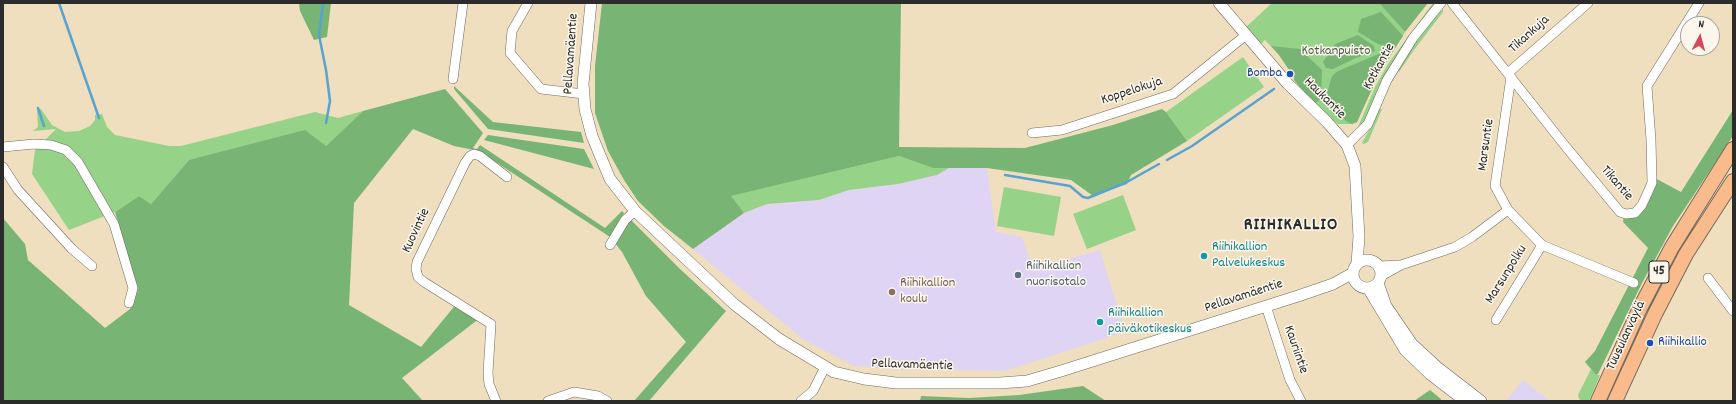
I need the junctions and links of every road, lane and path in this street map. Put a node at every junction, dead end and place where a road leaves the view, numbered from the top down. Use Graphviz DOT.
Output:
graph roads {
  1 [pos="462,3"];
  2 [pos="528,3"];
  3 [pos="591,3"];
  4 [pos="1219,3"];
  5 [pos="1441,3"];
  6 [pos="1452,3"];
  7 [pos="1588,3"];
  8 [pos="1699,3"];
  9 [pos="1246,35"];
  10 [pos="1510,75"];
  11 [pos="453,79"];
  12 [pos="584,94"];
  13 [pos="1032,133"];
  14 [pos="1347,145"];
  15 [pos="3,146"];
  16 [pos="1733,149"];
  17 [pos="3,167"];
  18 [pos="507,177"];
  19 [pos="1733,181"];
  20 [pos="1508,210"];
  21 [pos="635,211"];
  22 [pos="1359,237"];
  23 [pos="610,245"];
  24 [pos="1542,245"];
  25 [pos="1370,260"];
  26 [pos="92,266"];
  27 [pos="1355,273"];
  28 [pos="1708,278"];
  29 [pos="1377,279"];
  30 [pos="1634,283"];
  31 [pos="129,302"];
  32 [pos="1266,306"];
  33 [pos="1733,311"];
  34 [pos="1496,320"];
  35 [pos="825,367"];
  36 [pos="496,401"];
  37 [pos="548,401"];
  38 [pos="607,401"];
  39 [pos="801,401"];
  40 [pos="1301,401"];
  41 [pos="1465,401"];
  42 [pos="1481,401"];
  43 [pos="1598,401"];
  44 [pos="1615,401"];
  1 -- 11 [label="street"];
  2 -- 12 [label="street"];
  3 -- 12 [label="street, Pellavamäentie"];
  4 -- 9 [label="street, Haukantie"];
  5 -- 14 [label="street, Kotkantie"];
  6 -- 10 [label="street, Tikantie"];
  7 -- 10 [label="street, Tikankuja"];
  8 -- 10 [label="street, Tikantie"];
  9 -- 13 [label="street, Koppelokuja"];
  9 -- 14 [label="street, Haukantie"];
  10 -- 20 [label="street, Marsuntie"];
  12 -- 21 [label="street, Pellavamäentie"];
  14 -- 22 [label="street, Haukantie"];
  15 -- 31 [label="street"];
  16 -- 43 [label="main road, Tuusulanväylä / 45"];
  17 -- 26 [label="street"];
  18 -- 36 [label="street, Kuovintie"];
  19 -- 44 [label="main road, Tuusulanväylä / 45"];
  20 -- 24 [label="street, Marsuntie"];
  20 -- 29 [label="street"];
  21 -- 23 [label="street"];
  21 -- 35 [label="street, Pellavamäentie"];
  22 -- 25 [label="street, Haukantie"];
  22 -- 27 [label="street, Haukantie"];
  24 -- 30 [label="street, Marsuntie"];
  24 -- 34 [label="street, Marsunpolku"];
  25 -- 27 [label="street, Pellavamäentie"];
  25 -- 29 [label="street"];
  27 -- 29 [label="street"];
  27 -- 32 [label="street, Pellavamäentie"];
  28 -- 33 [label="street"];
  29 -- 41 [label="street"];
  29 -- 42 [label="street"];
  32 -- 35 [label="street, Pellavamäentie"];
  32 -- 40 [label="street, Kauriintie"];
  35 -- 39 [label="street"];
  37 -- 38 [label="street"];
}
